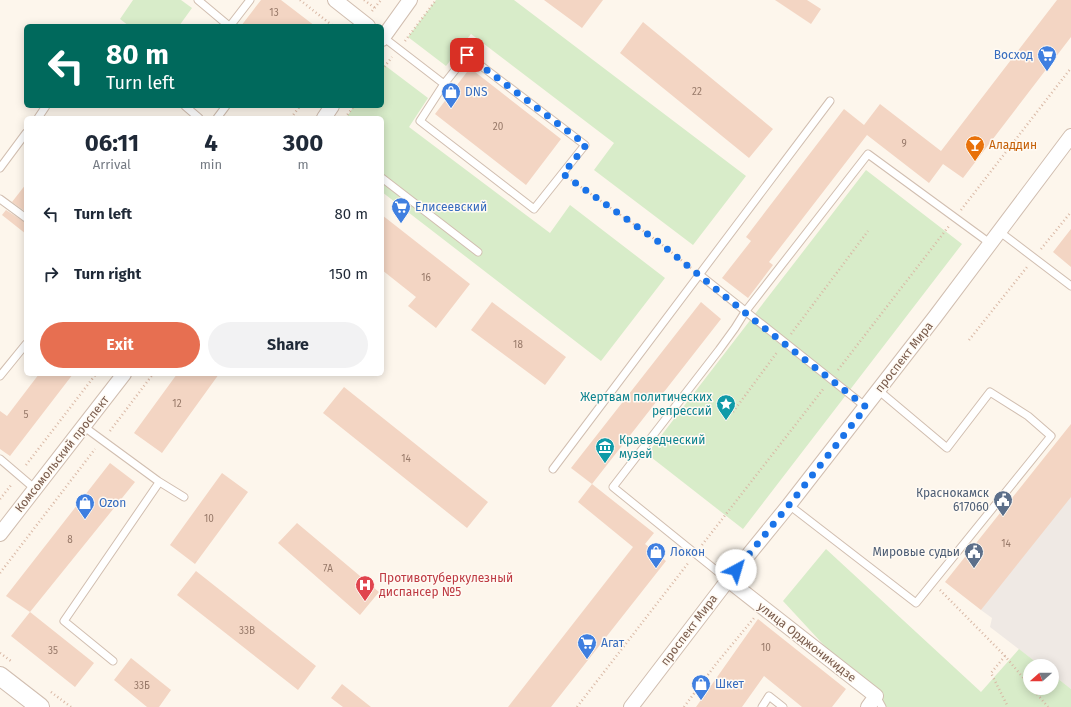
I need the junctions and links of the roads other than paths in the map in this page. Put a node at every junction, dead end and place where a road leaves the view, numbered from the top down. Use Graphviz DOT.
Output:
graph roads {
  1 [pos="198,0"];
  2 [pos="250,0"];
  3 [pos="335,0"];
  4 [pos="410,0"];
  5 [pos="227,24"];
  6 [pos="231,24"];
  7 [pos="365,24"];
  8 [pos="384,35"];
  9 [pos="384,39"];
  10 [pos="444,84"];
  11 [pos="830,102"];
  12 [pos="187,108"];
  13 [pos="224,108"];
  14 [pos="197,116"];
  15 [pos="218,116"];
  16 [pos="1071,136"];
  17 [pos="24,137"];
  18 [pos="0,168"];
  19 [pos="384,180"];
  20 [pos="0,199"];
  21 [pos="24,217"];
  22 [pos="1000,232"];
  23 [pos="991,244"];
  24 [pos="478,252"];
  25 [pos="700,276"];
  26 [pos="1071,286"];
  27 [pos="745,312"];
  28 [pos="24,346"];
  29 [pos="0,376"];
  30 [pos="122,376"];
  31 [pos="878,390"];
  32 [pos="866,407"];
  33 [pos="82,426"];
  34 [pos="0,459"];
  35 [pos="553,469"];
  36 [pos="158,481"];
  37 [pos="34,488"];
  38 [pos="184,498"];
  39 [pos="789,505"];
  40 [pos="0,534"];
  41 [pos="728,580"];
  42 [pos="113,661"];
  43 [pos="0,676"];
  44 [pos="876,703"];
  45 [pos="40,707"];
  46 [pos="631,707"];
  47 [pos="762,707"];
  48 [pos="783,707"];
  1 -- 5 [label="lane"];
  2 -- 6 [label="lane"];
  3 -- 7 [label="street"];
  4 -- 8 [label="street"];
  9 -- 10 [label="lane"];
  10 -- 10 [label="lane"];
  11 -- 25 [label="lane"];
  12 -- 14 [label="lane"];
  13 -- 15 [label="lane"];
  16 -- 22 [label="street, проспект Мира"];
  17 -- 18 [label="lane"];
  19 -- 24 [label="lane"];
  20 -- 21 [label="lane"];
  22 -- 23 [label="street, проспект Мира"];
  22 -- 26 [label="lane"];
  23 -- 27 [label="lane"];
  23 -- 31 [label="street, проспект Мира"];
  25 -- 27 [label="lane"];
  25 -- 35 [label="lane"];
  27 -- 32 [label="lane"];
  27 -- 41 [label="lane"];
  28 -- 29 [label="lane"];
  30 -- 33 [label="street, Комсомольский проспект"];
  31 -- 32 [label="street, проспект Мира"];
  31 -- 39 [label="lane"];
  32 -- 39 [label="street, проспект Мира"];
  33 -- 36 [label="lane"];
  33 -- 37 [label="street, Комсомольский проспект"];
  34 -- 37 [label="lane"];
  36 -- 38 [label="lane"];
  36 -- 42 [label="lane"];
  37 -- 40 [label="street, Комсомольский проспект"];
  39 -- 41 [label="street, проспект Мира"];
  41 -- 44 [label="street, улица Орджоникидзе"];
  41 -- 46 [label="street, проспект Мира"];
  43 -- 45 [label="street"];
  47 -- 48 [label="lane"];
}
